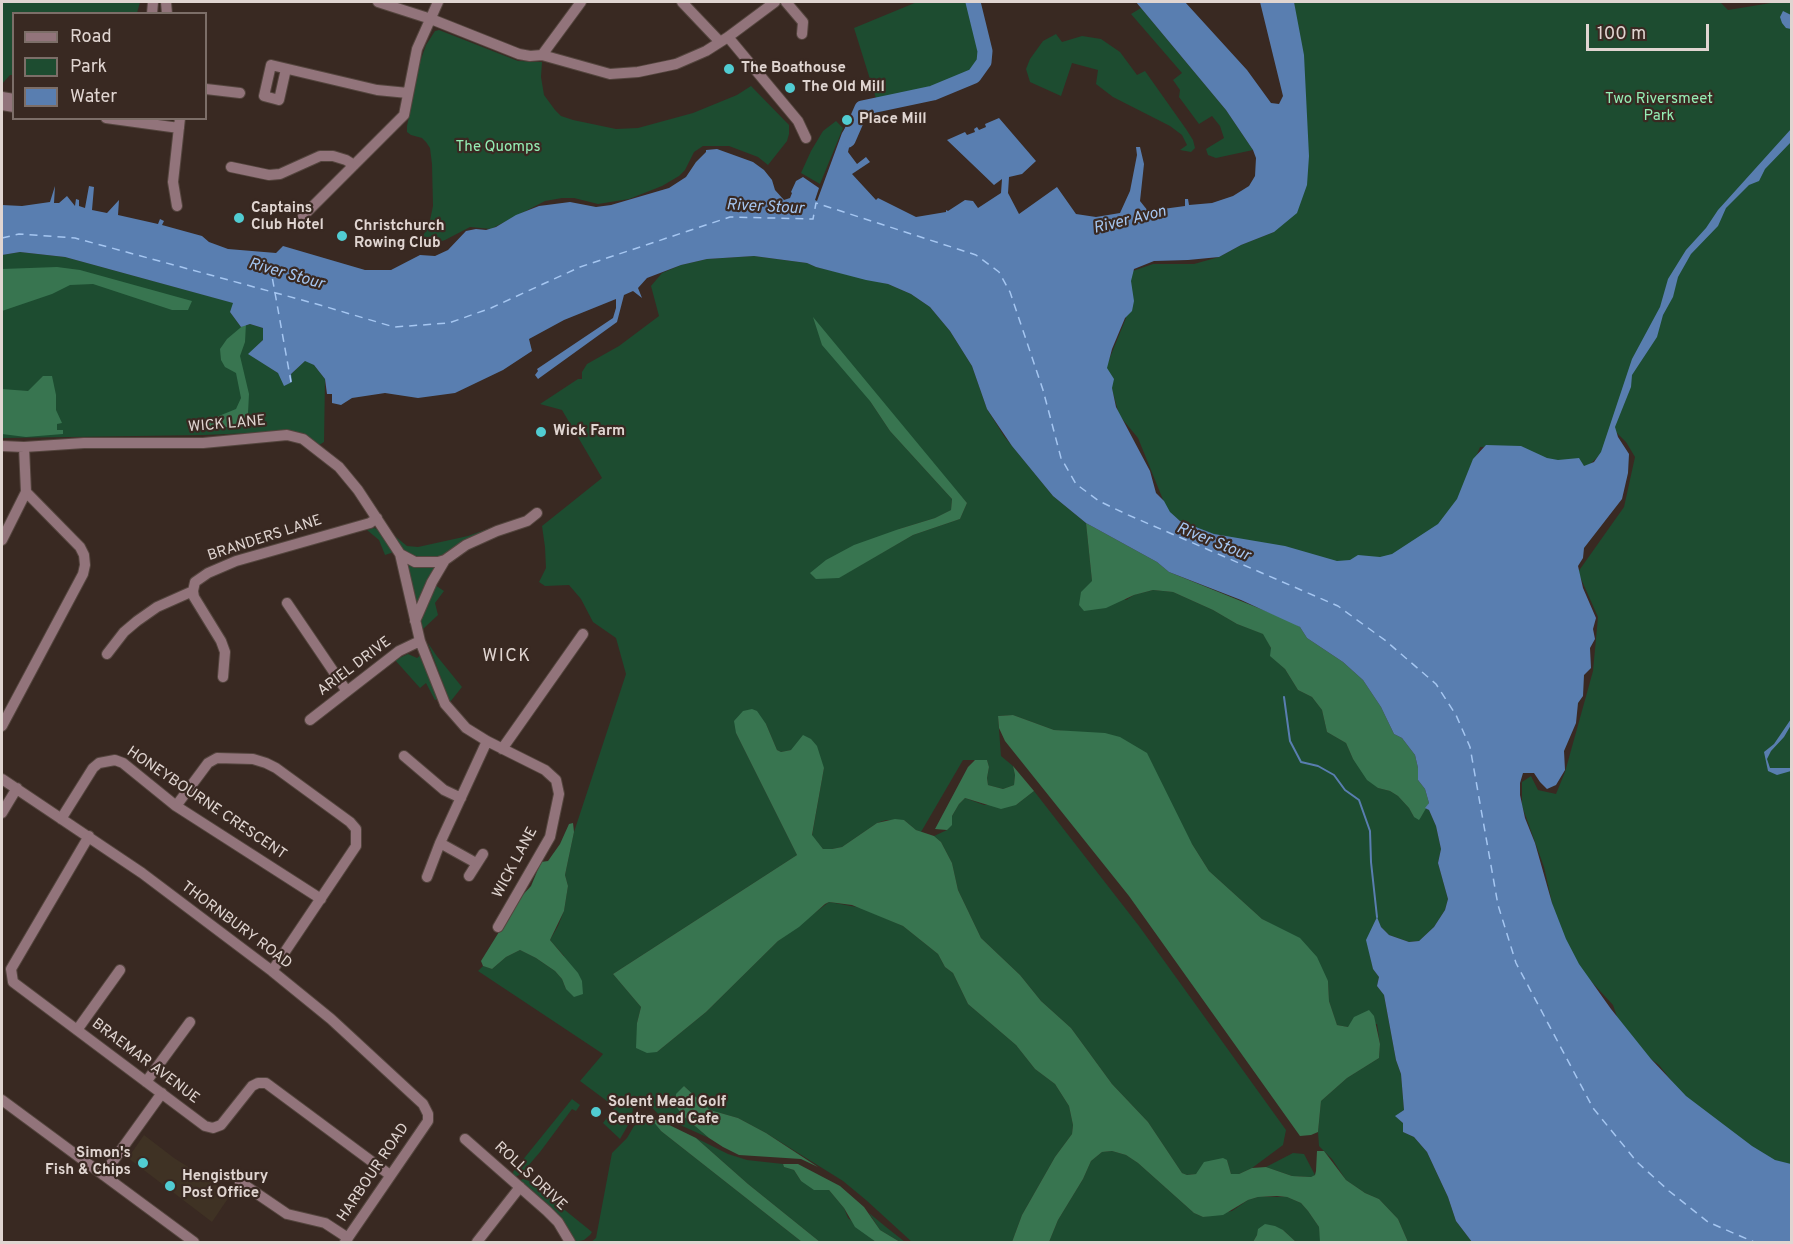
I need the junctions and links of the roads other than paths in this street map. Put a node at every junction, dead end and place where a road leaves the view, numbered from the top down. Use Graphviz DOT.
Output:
graph roads {
  1 [pos="378,2"];
  2 [pos="438,2"];
  3 [pos="581,2"];
  4 [pos="682,2"];
  5 [pos="775,2"];
  6 [pos="786,2"];
  7 [pos="431,18"];
  8 [pos="802,34"];
  9 [pos="724,40"];
  10 [pos="542,55"];
  11 [pos="286,69"];
  12 [pos="207,89"];
  13 [pos="240,93"];
  14 [pos="408,93"];
  15 [pos="136,120"];
  16 [pos="180,123"];
  17 [pos="806,138"];
  18 [pos="354,165"];
  19 [pos="231,167"];
  20 [pos="177,206"];
  21 [pos="303,216"];
  22 [pos="2,446"];
  23 [pos="24,447"];
  24 [pos="26,492"];
  25 [pos="537,513"];
  26 [pos="377,518"];
  27 [pos="2,540"];
  28 [pos="400,554"];
  29 [pos="445,560"];
  30 [pos="193,591"];
  31 [pos="287,603"];
  32 [pos="415,621"];
  33 [pos="584,634"];
  34 [pos="420,641"];
  35 [pos="107,654"];
  36 [pos="223,677"];
  37 [pos="346,690"];
  38 [pos="310,720"];
  39 [pos="2,726"];
  40 [pos="487,741"];
  41 [pos="502,749"];
  42 [pos="404,756"];
  43 [pos="2,779"];
  44 [pos="17,788"];
  45 [pos="461,798"];
  46 [pos="176,806"];
  47 [pos="2,813"];
  48 [pos="61,819"];
  49 [pos="88,836"];
  50 [pos="440,843"];
  51 [pos="469,876"];
  52 [pos="427,878"];
  53 [pos="321,898"];
  54 [pos="498,927"];
  55 [pos="120,970"];
  56 [pos="272,971"];
  57 [pos="190,1022"];
  58 [pos="76,1030"];
  59 [pos="146,1082"];
  60 [pos="162,1093"];
  61 [pos="2,1100"];
  62 [pos="428,1120"];
  63 [pos="465,1139"];
  64 [pos="103,1175"];
  65 [pos="390,1175"];
  66 [pos="240,1182"];
  67 [pos="520,1187"];
  68 [pos="347,1240"];
  69 [pos="194,1242"];
  70 [pos="477,1242"];
  71 [pos="570,1242"];
  1 -- 7 [label="street"];
  2 -- 7 [label="street"];
  3 -- 10 [label="street"];
  4 -- 9 [label="street"];
  5 -- 9 [label="street"];
  6 -- 8 [label="street"];
  7 -- 10 [label="street"];
  7 -- 14 [label="street"];
  9 -- 10 [label="street"];
  9 -- 17 [label="street"];
  11 -- 14 [label="street"];
  12 -- 13 [label="street"];
  14 -- 18 [label="street"];
  15 -- 16 [label="street"];
  16 -- 20 [label="street"];
  18 -- 19 [label="street"];
  18 -- 21 [label="street"];
  22 -- 23 [label="street, WICK LANE"];
  23 -- 24 [label="street"];
  23 -- 26 [label="street, WICK LANE"];
  24 -- 27 [label="street"];
  24 -- 39 [label="street"];
  25 -- 29 [label="street"];
  26 -- 28 [label="street, WICK LANE"];
  26 -- 30 [label="street, BRANDERS LANE"];
  28 -- 29 [label="street"];
  28 -- 32 [label="street, WICK LANE"];
  29 -- 32 [label="street"];
  30 -- 35 [label="street"];
  30 -- 36 [label="street"];
  31 -- 37 [label="street"];
  32 -- 34 [label="street, WICK LANE"];
  33 -- 41 [label="street"];
  34 -- 37 [label="street, ARIEL DRIVE"];
  34 -- 40 [label="street, WICK LANE"];
  37 -- 38 [label="street, ARIEL DRIVE"];
  40 -- 41 [label="street, WICK LANE"];
  40 -- 45 [label="street"];
  41 -- 54 [label="street, WICK LANE"];
  42 -- 45 [label="street"];
  43 -- 44 [label="street, THORNBURY ROAD"];
  44 -- 47 [label="street"];
  44 -- 48 [label="street, THORNBURY ROAD"];
  45 -- 50 [label="street"];
  46 -- 48 [label="street, HONEYBOURNE CRESCENT"];
  46 -- 53 [label="street, HONEYBOURNE CRESCENT"];
  46 -- 53 [label="street"];
  48 -- 49 [label="street, THORNBURY ROAD"];
  49 -- 56 [label="street, THORNBURY ROAD"];
  49 -- 58 [label="street, BRAEMAR AVENUE"];
  50 -- 51 [label="street"];
  50 -- 52 [label="street"];
  53 -- 56 [label="street"];
  55 -- 58 [label="street"];
  56 -- 62 [label="street, THORNBURY ROAD"];
  57 -- 59 [label="street"];
  58 -- 59 [label="street, BRAEMAR AVENUE"];
  59 -- 60 [label="street, BRAEMAR AVENUE"];
  60 -- 64 [label="street"];
  60 -- 65 [label="street, BRAEMAR AVENUE"];
  61 -- 64 [label="street"];
  62 -- 65 [label="street, HARBOUR ROAD"];
  63 -- 67 [label="street, ROLLS DRIVE"];
  64 -- 69 [label="street"];
  65 -- 68 [label="street, HARBOUR ROAD"];
  66 -- 68 [label="street"];
  67 -- 70 [label="street"];
  67 -- 71 [label="street, ROLLS DRIVE"];
}
